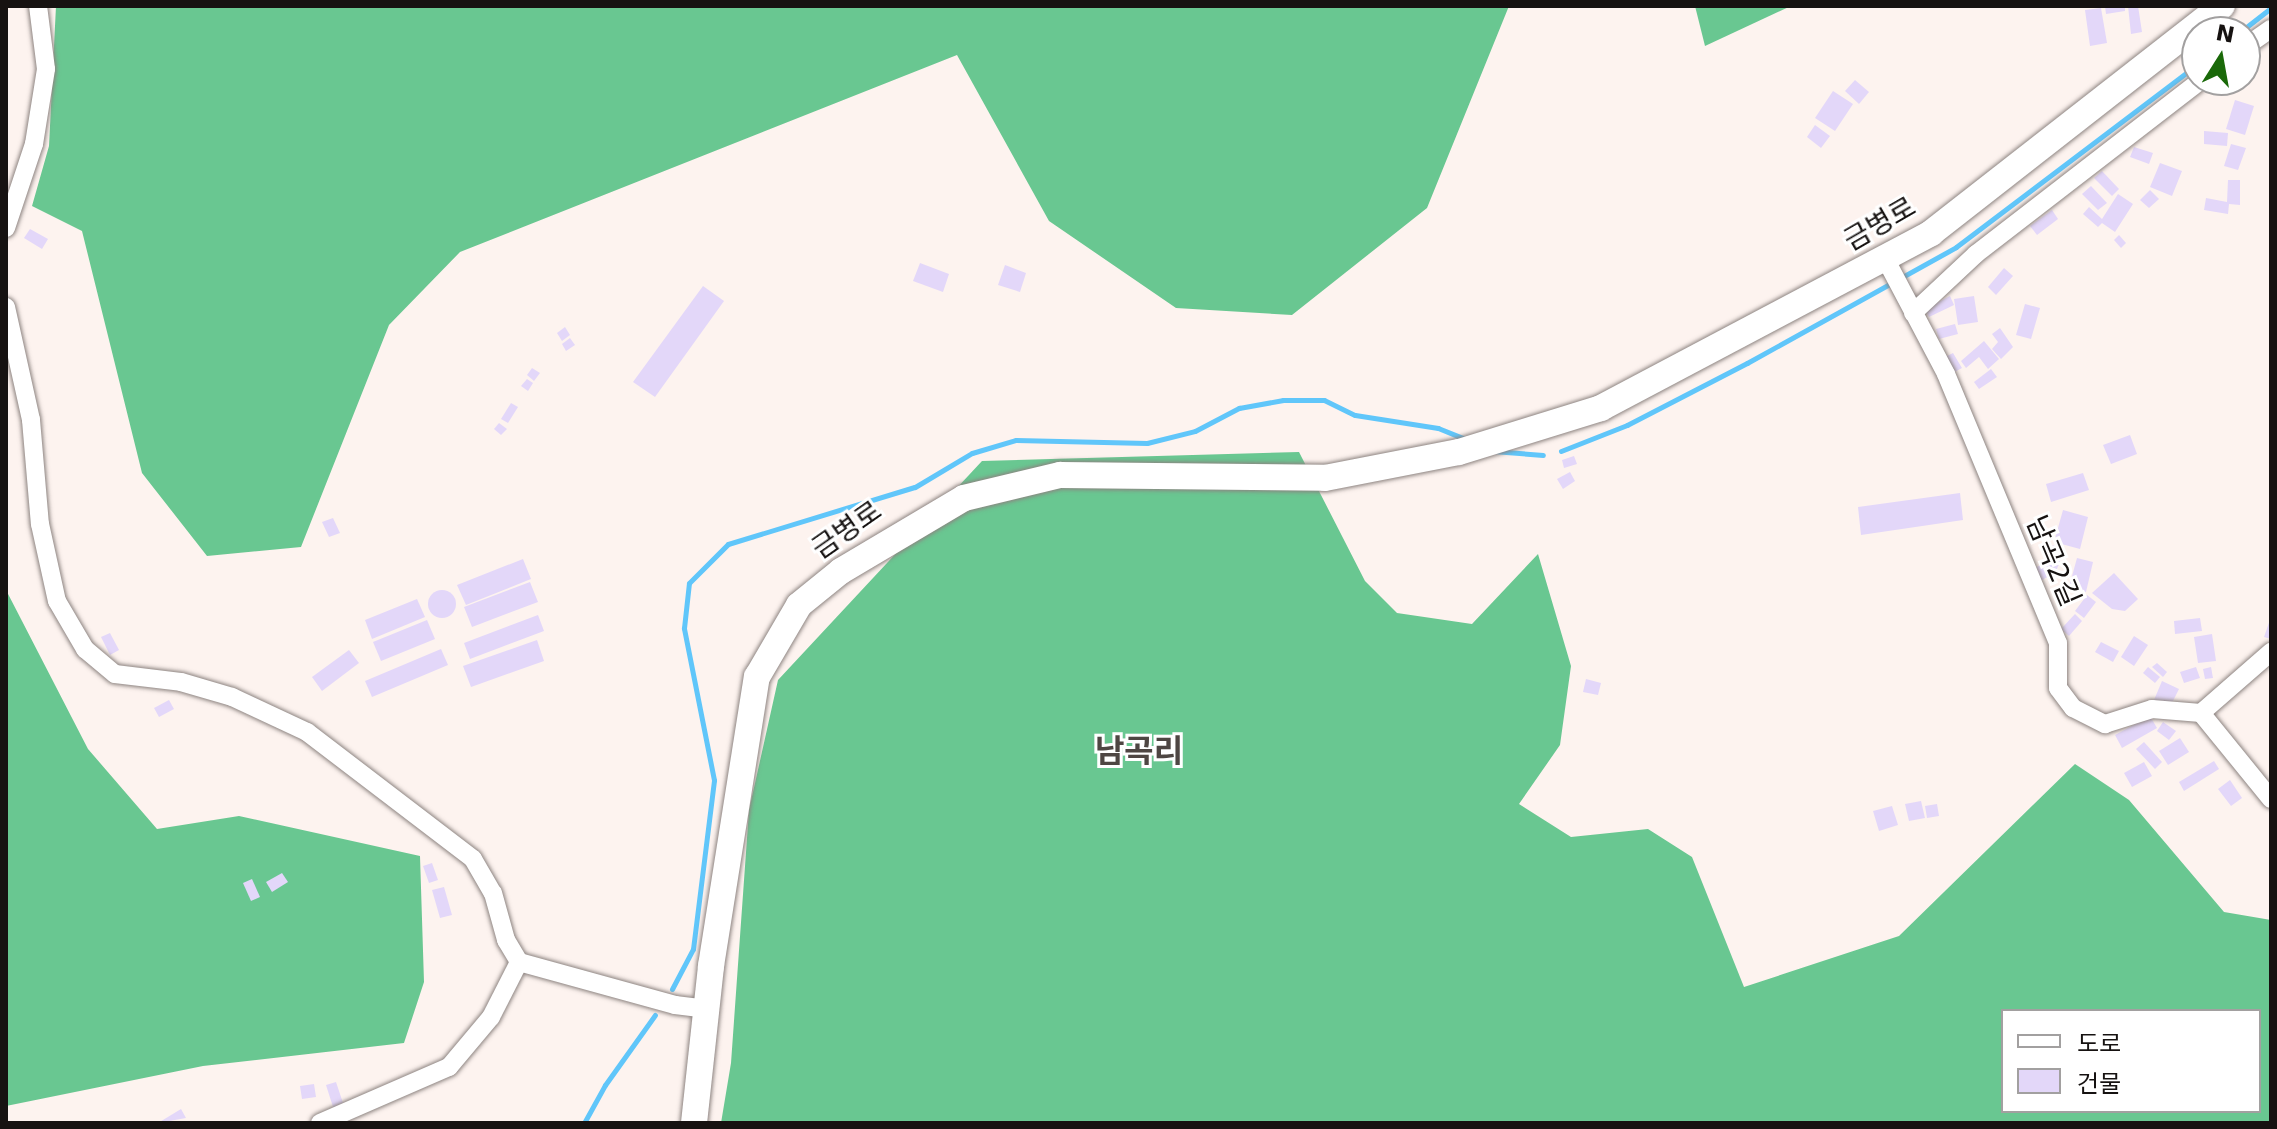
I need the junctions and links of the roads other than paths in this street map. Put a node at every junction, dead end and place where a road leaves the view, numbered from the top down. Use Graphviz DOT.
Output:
graph roads {
  1 [pos="38,6"];
  2 [pos="2222,6"];
  3 [pos="2181,95"];
  4 [pos="6,228"];
  5 [pos="1888,263"];
  6 [pos="1909,305"];
  7 [pos="6,307"];
  8 [pos="2271,652"];
  9 [pos="2201,713"];
  10 [pos="2271,799"];
  11 [pos="519,962"];
  12 [pos="708,1009"];
  13 [pos="320,1123"];
  14 [pos="694,1123"];
  1 -- 4 [label="street"];
  2 -- 5 [label="street, 금병로"];
  3 -- 6 [label="street"];
  5 -- 6 [label="street, 남곡2길"];
  5 -- 12 [label="street, 금병로"];
  6 -- 9 [label="street, 남곡2길"];
  7 -- 11 [label="street"];
  8 -- 9 [label="street"];
  9 -- 10 [label="street"];
  11 -- 12 [label="street"];
  11 -- 13 [label="street"];
  12 -- 14 [label="street, 금병로"];
}
